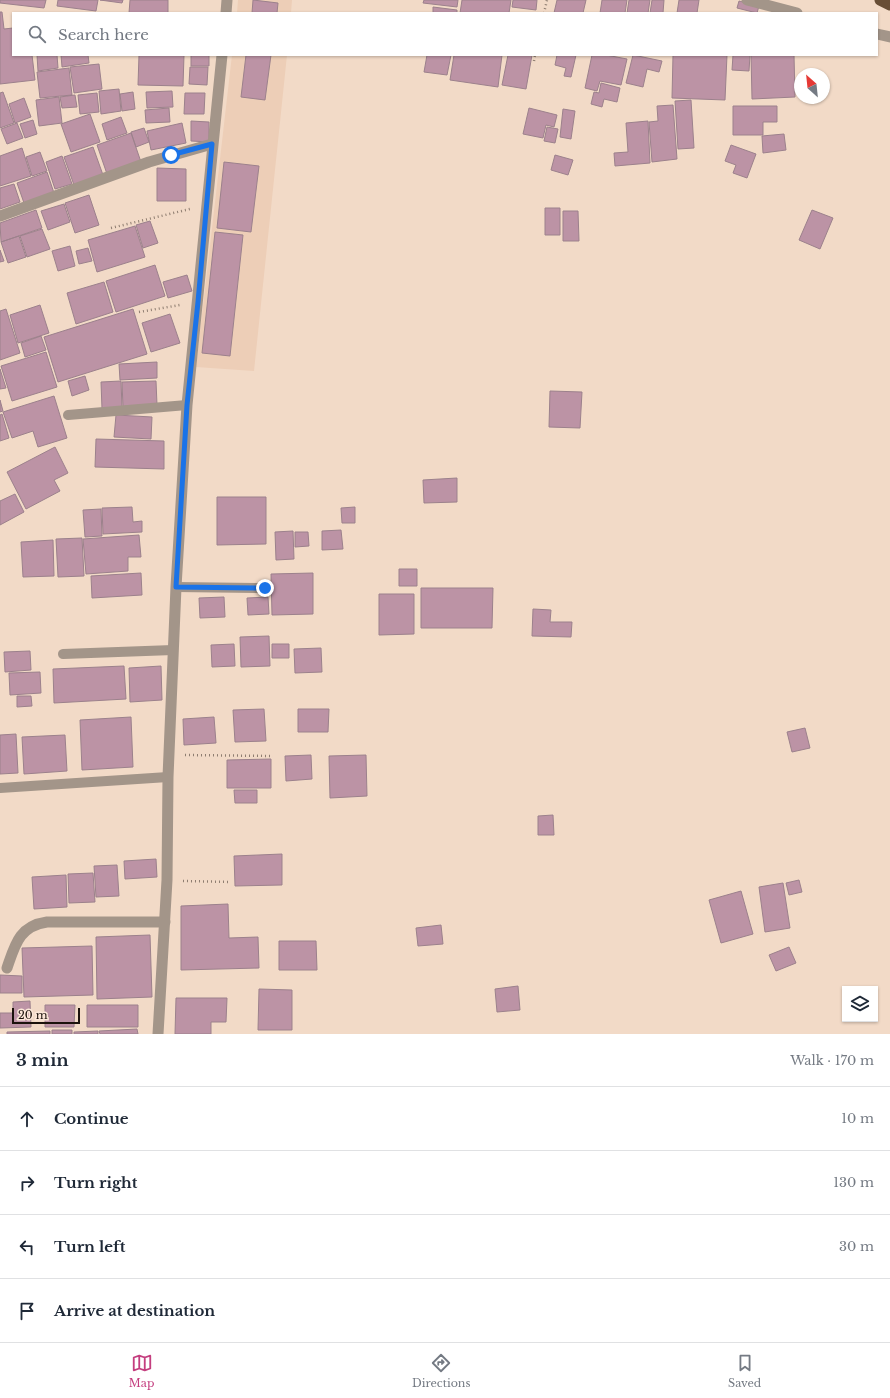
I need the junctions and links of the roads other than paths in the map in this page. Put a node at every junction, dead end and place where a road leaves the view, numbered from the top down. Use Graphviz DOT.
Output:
graph roads {
  1 [pos="227,0"];
  2 [pos="747,0"];
  3 [pos="880,0"];
  4 [pos="890,5"];
  5 [pos="226,12"];
  6 [pos="793,12"];
  7 [pos="878,34"];
  8 [pos="890,37"];
  9 [pos="222,56"];
  10 [pos="212,144"];
  11 [pos="0,216"];
  12 [pos="187,405"];
  13 [pos="68,415"];
  14 [pos="176,587"];
  15 [pos="265,588"];
  16 [pos="173,650"];
  17 [pos="63,654"];
  18 [pos="168,777"];
  19 [pos="0,788"];
  20 [pos="164,922"];
  21 [pos="7,968"];
  22 [pos="158,1034"];
  1 -- 5 [label="street"];
  2 -- 6 [label="street"];
  3 -- 4 [label="highway"];
  7 -- 8 [label="street"];
  9 -- 10 [label="street"];
  10 -- 11 [label="street"];
  10 -- 12 [label="street"];
  12 -- 13 [label="lane"];
  12 -- 14 [label="street"];
  14 -- 15 [label="lane"];
  14 -- 16 [label="street"];
  16 -- 17 [label="lane"];
  16 -- 18 [label="street"];
  18 -- 19 [label="lane"];
  18 -- 20 [label="street"];
  20 -- 21 [label="street"];
  20 -- 22 [label="street"];
}
